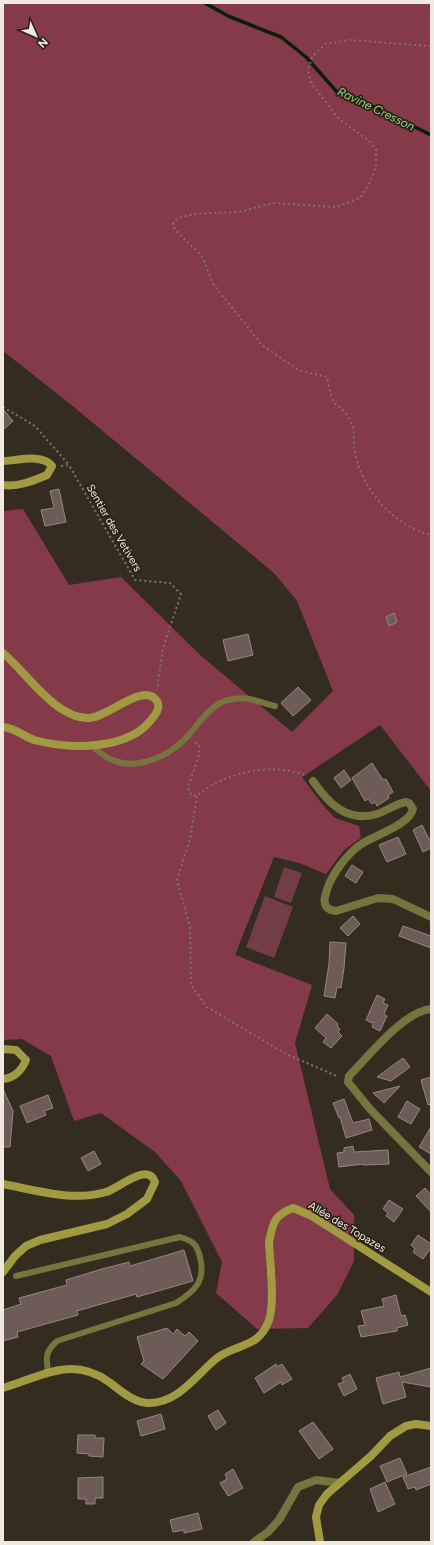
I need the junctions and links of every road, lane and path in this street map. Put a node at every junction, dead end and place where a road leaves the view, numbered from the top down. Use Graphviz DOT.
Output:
graph roads {
  1 [pos="431,46"];
  2 [pos="3,407"];
  3 [pos="3,461"];
  4 [pos="52,466"];
  5 [pos="69,466"];
  6 [pos="3,485"];
  7 [pos="431,536"];
  8 [pos="3,653"];
  9 [pos="156,699"];
  10 [pos="276,706"];
  11 [pos="3,727"];
  12 [pos="184,740"];
  13 [pos="91,745"];
  14 [pos="313,781"];
  15 [pos="197,796"];
  16 [pos="431,917"];
  17 [pos="431,1009"];
  18 [pos="3,1049"];
  19 [pos="3,1079"];
  20 [pos="349,1079"];
  21 [pos="431,1172"];
  22 [pos="3,1184"];
  23 [pos="3,1272"];
  24 [pos="16,1276"];
  25 [pos="431,1292"];
  26 [pos="48,1372"];
  27 [pos="3,1388"];
  28 [pos="431,1426"];
  29 [pos="340,1483"];
  30 [pos="254,1542"];
  31 [pos="320,1542"];
  1 -- 7 [label="path"];
  2 -- 5 [label="path"];
  3 -- 4 [label="main road"];
  4 -- 5 [label="path"];
  4 -- 6 [label="main road"];
  5 -- 9 [label="path, Sentier des Vetivers"];
  8 -- 9 [label="main road"];
  9 -- 13 [label="main road"];
  10 -- 12 [label="lane"];
  11 -- 13 [label="main road"];
  12 -- 13 [label="lane"];
  12 -- 15 [label="path"];
  14 -- 15 [label="path"];
  14 -- 16 [label="street"];
  15 -- 20 [label="path"];
  17 -- 20 [label="street"];
  18 -- 19 [label="main road"];
  20 -- 21 [label="street"];
  22 -- 23 [label="main road"];
  24 -- 26 [label="lane"];
  25 -- 26 [label="main road, Allée des Topazes"];
  26 -- 27 [label="main road"];
  28 -- 29 [label="main road"];
  29 -- 30 [label="street"];
  29 -- 31 [label="main road"];
}
